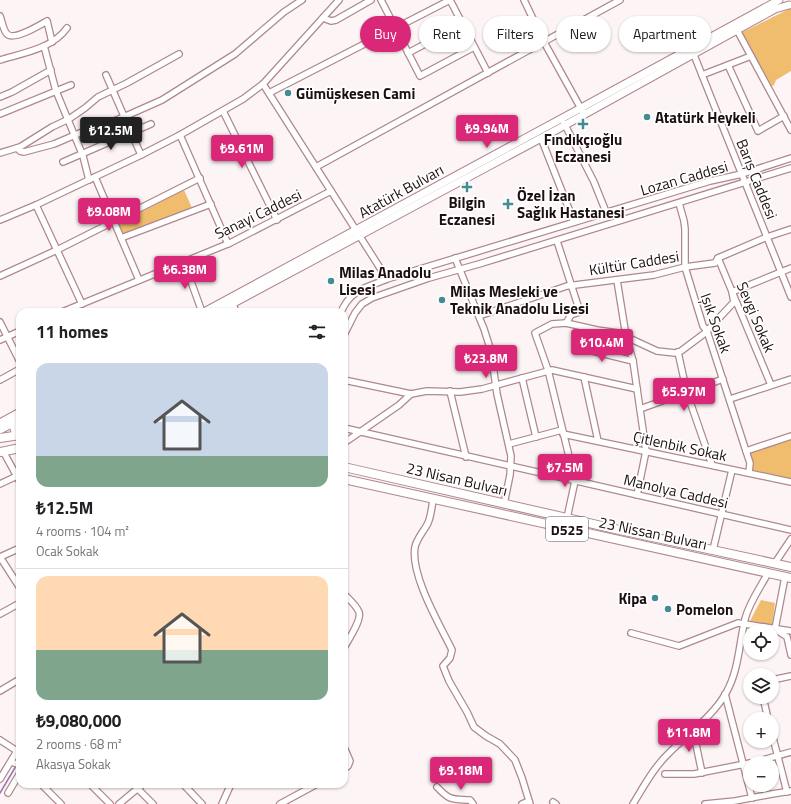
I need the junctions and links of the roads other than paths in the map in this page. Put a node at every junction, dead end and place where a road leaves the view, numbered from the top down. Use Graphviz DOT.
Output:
graph roads {
  1 [pos="302,0"];
  2 [pos="339,0"];
  3 [pos="372,0"];
  4 [pos="381,0"];
  5 [pos="450,0"];
  6 [pos="524,0"];
  7 [pos="620,0"];
  8 [pos="778,0"];
  9 [pos="788,3"];
  10 [pos="0,16"];
  11 [pos="390,16"];
  12 [pos="459,16"];
  13 [pos="532,16"];
  14 [pos="323,18"];
  15 [pos="411,20"];
  16 [pos="67,28"];
  17 [pos="737,30"];
  18 [pos="548,40"];
  19 [pos="711,40"];
  20 [pos="52,42"];
  21 [pos="711,42"];
  22 [pos="44,46"];
  23 [pos="360,46"];
  24 [pos="419,47"];
  25 [pos="475,49"];
  26 [pos="548,49"];
  27 [pos="465,52"];
  28 [pos="526,52"];
  29 [pos="690,52"];
  30 [pos="692,52"];
  31 [pos="408,53"];
  32 [pos="179,54"];
  33 [pos="751,56"];
  34 [pos="0,60"];
  35 [pos="728,65"];
  36 [pos="51,70"];
  37 [pos="488,73"];
  38 [pos="106,75"];
  39 [pos="702,75"];
  40 [pos="264,84"];
  41 [pos="71,85"];
  42 [pos="112,90"];
  43 [pos="56,91"];
  44 [pos="269,93"];
  45 [pos="0,97"];
  46 [pos="223,111"];
  47 [pos="583,111"];
  48 [pos="0,114"];
  49 [pos="784,116"];
  50 [pos="125,117"];
  51 [pos="69,119"];
  52 [pos="563,122"];
  53 [pos="151,124"];
  54 [pos="791,130"];
  55 [pos="132,133"];
  56 [pos="75,134"];
  57 [pos="180,135"];
  58 [pos="541,138"];
  59 [pos="17,148"];
  60 [pos="0,153"];
  61 [pos="82,153"];
  62 [pos="141,155"];
  63 [pos="791,158"];
  64 [pos="63,162"];
  65 [pos="316,167"];
  66 [pos="791,168"];
  67 [pos="742,174"];
  68 [pos="94,177"];
  69 [pos="200,178"];
  70 [pos="88,180"];
  71 [pos="745,182"];
  72 [pos="332,191"];
  73 [pos="679,203"];
  74 [pos="211,204"];
  75 [pos="36,205"];
  76 [pos="606,212"];
  77 [pos="0,220"];
  78 [pos="277,220"];
  79 [pos="114,222"];
  80 [pos="574,222"];
  81 [pos="791,229"];
  82 [pos="358,233"];
  83 [pos="767,237"];
  84 [pos="121,238"];
  85 [pos="557,241"];
  86 [pos="228,244"];
  87 [pos="57,250"];
  88 [pos="455,258"];
  89 [pos="718,258"];
  90 [pos="184,262"];
  91 [pos="685,267"];
  92 [pos="791,268"];
  93 [pos="460,269"];
  94 [pos="781,272"];
  95 [pos="0,276"];
  96 [pos="387,279"];
  97 [pos="139,280"];
  98 [pos="618,280"];
  99 [pos="572,286"];
  100 [pos="732,292"];
  101 [pos="791,297"];
  102 [pos="82,304"];
  103 [pos="233,304"];
  104 [pos="72,308"];
  105 [pos="201,308"];
  106 [pos="211,308"];
  107 [pos="226,308"];
  108 [pos="234,308"];
  109 [pos="343,308"];
  110 [pos="479,316"];
  111 [pos="0,322"];
  112 [pos="566,323"];
  113 [pos="348,328"];
  114 [pos="707,331"];
  115 [pos="16,333"];
  116 [pos="8,336"];
  117 [pos="626,336"];
  118 [pos="0,340"];
  119 [pos="576,348"];
  120 [pos="678,352"];
  121 [pos="16,353"];
  122 [pos="633,361"];
  123 [pos="548,370"];
  124 [pos="16,371"];
  125 [pos="584,377"];
  126 [pos="522,378"];
  127 [pos="724,379"];
  128 [pos="791,379"];
  129 [pos="0,380"];
  130 [pos="348,381"];
  131 [pos="495,385"];
  132 [pos="771,385"];
  133 [pos="637,389"];
  134 [pos="450,391"];
  135 [pos="687,393"];
  136 [pos="411,394"];
  137 [pos="730,399"];
  138 [pos="640,410"];
  139 [pos="16,414"];
  140 [pos="16,422"];
  141 [pos="0,423"];
  142 [pos="16,423"];
  143 [pos="348,429"];
  144 [pos="0,430"];
  145 [pos="360,432"];
  146 [pos="563,432"];
  147 [pos="16,433"];
  148 [pos="16,436"];
  149 [pos="791,436"];
  150 [pos="536,437"];
  151 [pos="0,438"];
  152 [pos="348,440"];
  153 [pos="598,441"];
  154 [pos="509,444"];
  155 [pos="16,449"];
  156 [pos="646,451"];
  157 [pos="746,451"];
  158 [pos="2,452"];
  159 [pos="466,457"];
  160 [pos="712,465"];
  161 [pos="511,467"];
  162 [pos="348,468"];
  163 [pos="732,470"];
  164 [pos="749,473"];
  165 [pos="16,476"];
  166 [pos="16,480"];
  167 [pos="348,480"];
  168 [pos="575,481"];
  169 [pos="791,482"];
  170 [pos="0,484"];
  171 [pos="637,495"];
  172 [pos="433,499"];
  173 [pos="504,504"];
  174 [pos="722,514"];
  175 [pos="566,518"];
  176 [pos="791,530"];
  177 [pos="791,539"];
  178 [pos="16,550"];
  179 [pos="713,550"];
  180 [pos="0,557"];
  181 [pos="775,564"];
  182 [pos="791,568"];
  183 [pos="768,573"];
  184 [pos="788,578"];
  185 [pos="16,582"];
  186 [pos="348,598"];
  187 [pos="16,605"];
  188 [pos="0,614"];
  189 [pos="744,624"];
  190 [pos="776,624"];
  191 [pos="743,630"];
  192 [pos="779,630"];
  193 [pos="791,631"];
  194 [pos="779,632"];
  195 [pos="631,634"];
  196 [pos="348,639"];
  197 [pos="791,656"];
  198 [pos="791,676"];
  199 [pos="779,679"];
  200 [pos="16,681"];
  201 [pos="0,691"];
  202 [pos="725,694"];
  203 [pos="693,730"];
  204 [pos="0,740"];
  205 [pos="776,748"];
  206 [pos="16,750"];
  207 [pos="791,752"];
  208 [pos="16,753"];
  209 [pos="348,756"];
  210 [pos="778,756"];
  211 [pos="779,759"];
  212 [pos="11,762"];
  213 [pos="16,764"];
  214 [pos="743,765"];
  215 [pos="348,766"];
  216 [pos="702,772"];
  217 [pos="665,774"];
  218 [pos="0,779"];
  219 [pos="16,780"];
  220 [pos="437,787"];
  221 [pos="45,788"];
  222 [pos="94,788"];
  223 [pos="187,788"];
  224 [pos="229,788"];
  225 [pos="310,788"];
  226 [pos="137,789"];
  227 [pos="750,792"];
  228 [pos="789,792"];
  229 [pos="8,793"];
  230 [pos="752,798"];
  231 [pos="530,803"];
  232 [pos="61,804"];
  233 [pos="110,804"];
  234 [pos="119,804"];
  235 [pos="153,804"];
  236 [pos="202,804"];
  237 [pos="222,804"];
  238 [pos="280,804"];
  239 [pos="473,804"];
  240 [pos="522,804"];
  241 [pos="633,804"];
  242 [pos="706,804"];
  1 -- 50 [label="street"];
  2 -- 14 [label="street"];
  3 -- 14 [label="street"];
  4 -- 11 [label="street"];
  5 -- 12 [label="street"];
  5 -- 15 [label="street"];
  6 -- 13 [label="street"];
  7 -- 18 [label="street"];
  8 -- 19 [label="main road, Atatürk Bulvarı"];
  9 -- 17 [label="main road, Atatürk Bulvarı"];
  10 -- 20 [label="street"];
  14 -- 40 [label="street"];
  16 -- 20 [label="street"];
  17 -- 21 [label="main road, Atatürk Bulvarı"];
  17 -- 33 [label="street"];
  20 -- 22 [label="street"];
  22 -- 34 [label="street"];
  22 -- 36 [label="street"];
  23 -- 44 [label="street"];
  24 -- 31 [label="street"];
  25 -- 37 [label="street"];
  26 -- 47 [label="street"];
  27 -- 31 [label="street"];
  28 -- 37 [label="street"];
  29 -- 47 [label="main road, Atatürk Bulvarı"];
  30 -- 39 [label="street, Barış Caddesi"];
  32 -- 42 [label="street"];
  33 -- 35 [label="street"];
  33 -- 49 [label="street"];
  35 -- 39 [label="street"];
  35 -- 49 [label="street"];
  36 -- 43 [label="street"];
  36 -- 45 [label="street"];
  37 -- 65 [label="street"];
  38 -- 42 [label="street"];
  39 -- 67 [label="street, Barış Caddesi"];
  40 -- 44 [label="street"];
  40 -- 46 [label="street"];
  41 -- 43 [label="street"];
  42 -- 50 [label="street"];
  42 -- 51 [label="street"];
  43 -- 48 [label="street"];
  43 -- 51 [label="street"];
  44 -- 65 [label="street"];
  46 -- 57 [label="street"];
  46 -- 78 [label="street"];
  47 -- 52 [label="main road, Atatürk Bulvarı"];
  49 -- 54 [label="street"];
  50 -- 55 [label="street"];
  50 -- 56 [label="street"];
  51 -- 56 [label="street"];
  51 -- 59 [label="street"];
  52 -- 58 [label="main road, Atatürk Bulvarı"];
  52 -- 76 [label="street"];
  52 -- 82 [label="main road, Atatürk Bulvarı"];
  53 -- 55 [label="street"];
  55 -- 61 [label="street"];
  55 -- 62 [label="street"];
  56 -- 59 [label="street"];
  56 -- 61 [label="street"];
  57 -- 62 [label="street"];
  57 -- 69 [label="street"];
  58 -- 80 [label="street"];
  58 -- 82 [label="main road, Atatürk Bulvarı"];
  59 -- 60 [label="street"];
  61 -- 64 [label="street"];
  61 -- 70 [label="street"];
  62 -- 68 [label="street"];
  63 -- 67 [label="street, Lozan Caddesi"];
  65 -- 72 [label="street"];
  66 -- 71 [label="street"];
  67 -- 71 [label="street, Barış Caddesi"];
  67 -- 76 [label="street, Lozan Caddesi"];
  68 -- 70 [label="street"];
  68 -- 79 [label="street"];
  69 -- 74 [label="street"];
  69 -- 79 [label="street"];
  70 -- 75 [label="street"];
  71 -- 73 [label="street"];
  71 -- 83 [label="street, Barış Caddesi"];
  72 -- 78 [label="street, Sanayi Caddesi"];
  72 -- 82 [label="street"];
  73 -- 85 [label="street"];
  73 -- 91 [label="street, Işık Sokak"];
  74 -- 84 [label="street"];
  74 -- 86 [label="street"];
  75 -- 77 [label="street"];
  75 -- 87 [label="street"];
  76 -- 80 [label="street, Lozan Caddesi"];
  78 -- 86 [label="street, Sanayi Caddesi"];
  79 -- 84 [label="street"];
  79 -- 87 [label="street"];
  80 -- 88 [label="street, Lozan Caddesi"];
  81 -- 83 [label="street, Kültür Caddesi"];
  82 -- 96 [label="street"];
  82 -- 103 [label="main road, Atatürk Bulvarı"];
  82 -- 106 [label="main road, Atatürk Bulvarı"];
  83 -- 89 [label="street, Kültür Caddesi"];
  83 -- 94 [label="street, Barış Caddesi"];
  84 -- 97 [label="street"];
  85 -- 93 [label="street"];
  85 -- 99 [label="street"];
  86 -- 90 [label="street, Sanayi Caddesi"];
  87 -- 95 [label="street"];
  87 -- 102 [label="street"];
  88 -- 93 [label="street"];
  88 -- 96 [label="street, Lozan Caddesi"];
  89 -- 91 [label="street, Kültür Caddesi"];
  89 -- 100 [label="street, Sevgi Sokak"];
  90 -- 97 [label="street, Sanayi Caddesi"];
  90 -- 105 [label="street"];
  91 -- 98 [label="street, Kültür Caddesi"];
  91 -- 114 [label="street, Işık Sokak"];
  92 -- 94 [label="street"];
  93 -- 110 [label="street"];
  93 -- 113 [label="street"];
  94 -- 100 [label="street"];
  94 -- 101 [label="street, Barış Caddesi"];
  96 -- 109 [label="street, Lozan Caddesi"];
  97 -- 102 [label="street, Sanayi Caddesi"];
  98 -- 99 [label="street, Kültür Caddesi"];
  98 -- 117 [label="street"];
  99 -- 110 [label="street, Kültür Caddesi"];
  99 -- 112 [label="street"];
  100 -- 114 [label="street"];
  100 -- 132 [label="street, Sevgi Sokak"];
  102 -- 104 [label="street, Sanayi Caddesi"];
  103 -- 107 [label="main road, Atatürk Bulvarı"];
  103 -- 108 [label="street"];
  110 -- 131 [label="street"];
  111 -- 116 [label="street"];
  112 -- 117 [label="street"];
  112 -- 123 [label="street"];
  114 -- 120 [label="street"];
  114 -- 127 [label="street, Işık Sokak"];
  115 -- 116 [label="street"];
  116 -- 118 [label="street"];
  116 -- 121 [label="street"];
  117 -- 120 [label="street"];
  117 -- 122 [label="street"];
  119 -- 122 [label="street"];
  120 -- 135 [label="street"];
  122 -- 133 [label="street"];
  123 -- 125 [label="street"];
  123 -- 126 [label="street"];
  123 -- 146 [label="street"];
  124 -- 129 [label="street"];
  125 -- 133 [label="street"];
  125 -- 153 [label="street"];
  126 -- 131 [label="street"];
  126 -- 150 [label="street"];
  127 -- 135 [label="street"];
  127 -- 137 [label="street, Işık Sokak"];
  128 -- 132 [label="street"];
  130 -- 136 [label="street"];
  131 -- 134 [label="street"];
  131 -- 154 [label="street"];
  132 -- 137 [label="street"];
  133 -- 138 [label="street"];
  134 -- 136 [label="street"];
  134 -- 159 [label="street"];
  135 -- 138 [label="street"];
  135 -- 160 [label="street"];
  136 -- 145 [label="street"];
  137 -- 157 [label="street, Işık Sokak"];
  138 -- 156 [label="street"];
  139 -- 141 [label="main road"];
  140 -- 144 [label="main road"];
  142 -- 147 [label="highway"];
  143 -- 145 [label="street, Manolya Caddesi"];
  145 -- 152 [label="street"];
  145 -- 159 [label="street, Manolya Caddesi"];
  146 -- 150 [label="street"];
  146 -- 153 [label="street, Çitlenbik Sokak"];
  146 -- 168 [label="street"];
  148 -- 151 [label="highway"];
  149 -- 157 [label="street"];
  150 -- 154 [label="street"];
  153 -- 156 [label="street, Çitlenbik Sokak"];
  154 -- 161 [label="street"];
  155 -- 158 [label="highway"];
  156 -- 160 [label="street, Çitlenbik Sokak"];
  156 -- 171 [label="street"];
  157 -- 164 [label="street, Işık Sokak"];
  158 -- 165 [label="street"];
  159 -- 161 [label="street, Manolya Caddesi"];
  160 -- 163 [label="street, Çitlenbik Sokak"];
  161 -- 168 [label="street, Manolya Caddesi"];
  161 -- 173 [label="street"];
  162 -- 173 [label="highway, 23 Nisan Bulvarı / D525"];
  163 -- 164 [label="street, Çitlenbik Sokak"];
  163 -- 174 [label="street"];
  164 -- 169 [label="street, Çitlenbik Sokak"];
  166 -- 170 [label="street"];
  167 -- 172 [label="highway, 23 Nissan Bulvarı / D525"];
  168 -- 171 [label="street, Manolya Caddesi"];
  168 -- 175 [label="street"];
  171 -- 174 [label="street, Manolya Caddesi"];
  172 -- 183 [label="highway, 23 Nissan Bulvarı / D525"];
  172 -- 231 [label="street"];
  173 -- 175 [label="highway, 23 Nisan Bulvarı / D525"];
  174 -- 176 [label="street, Manolya Caddesi"];
  174 -- 179 [label="street"];
  175 -- 179 [label="highway, 23 Nisan Bulvarı / D525"];
  177 -- 181 [label="street"];
  178 -- 180 [label="street"];
  179 -- 181 [label="highway, 23 Nisan Bulvarı / D525"];
  180 -- 185 [label="street"];
  181 -- 182 [label="highway, D525"];
  183 -- 184 [label="highway, 23 Nissan Bulvarı / D525"];
  183 -- 189 [label="street"];
  184 -- 190 [label="street"];
  186 -- 196 [label="street"];
  187 -- 188 [label="street"];
  189 -- 195 [label="street"];
  191 -- 202 [label="street"];
  192 -- 193 [label="street"];
  194 -- 197 [label="street"];
  198 -- 199 [label="street"];
  200 -- 201 [label="street"];
  202 -- 203 [label="street"];
  202 -- 214 [label="street"];
  203 -- 216 [label="street"];
  203 -- 241 [label="street"];
  204 -- 206 [label="street"];
  205 -- 210 [label="street"];
  207 -- 210 [label="street"];
  208 -- 212 [label="street"];
  209 -- 215 [label="street"];
  211 -- 228 [label="street"];
  212 -- 213 [label="street"];
  212 -- 218 [label="street"];
  214 -- 216 [label="street"];
  216 -- 217 [label="street"];
  219 -- 229 [label="street"];
  220 -- 239 [label="street"];
  221 -- 232 [label="street"];
  222 -- 233 [label="street"];
  223 -- 236 [label="street"];
  224 -- 237 [label="street"];
  225 -- 238 [label="street"];
  226 -- 234 [label="street"];
  226 -- 235 [label="street"];
  227 -- 230 [label="street"];
  228 -- 230 [label="street"];
  230 -- 242 [label="street"];
  231 -- 240 [label="street"];
}
